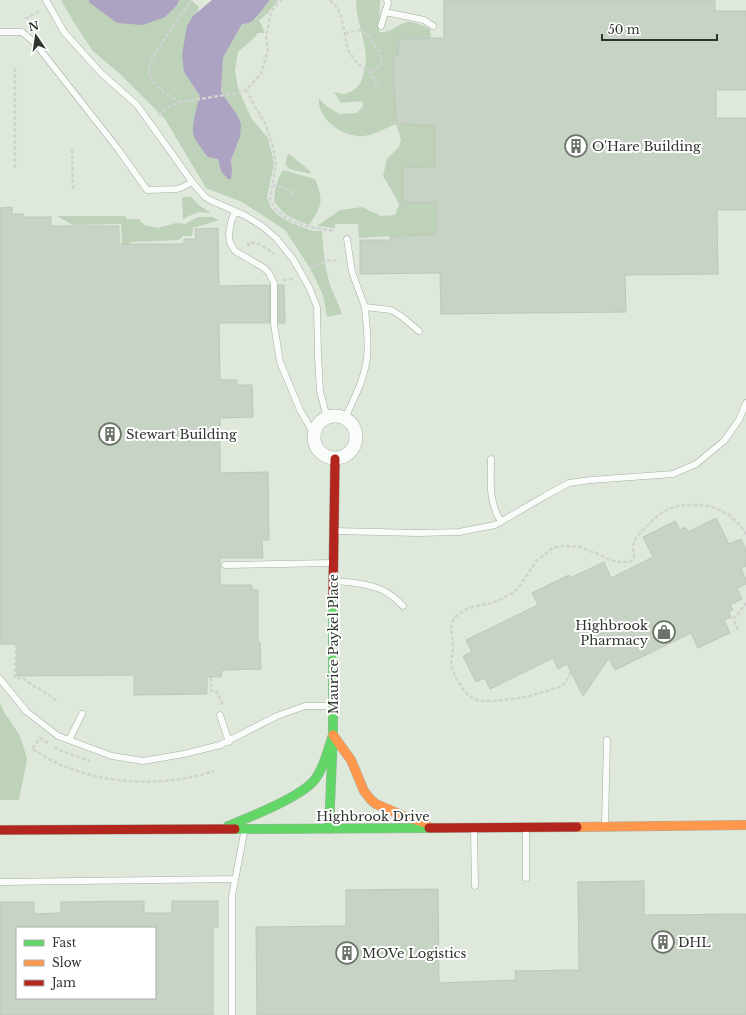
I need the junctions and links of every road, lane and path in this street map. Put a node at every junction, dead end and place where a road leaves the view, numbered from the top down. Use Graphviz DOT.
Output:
graph roads {
  1 [pos="46,0"];
  2 [pos="192,0"];
  3 [pos="282,0"];
  4 [pos="330,0"];
  5 [pos="387,0"];
  6 [pos="39,11"];
  7 [pos="385,12"];
  8 [pos="25,19"];
  9 [pos="381,26"];
  10 [pos="433,26"];
  11 [pos="0,32"];
  12 [pos="345,33"];
  13 [pos="15,68"];
  14 [pos="370,73"];
  15 [pos="379,88"];
  16 [pos="246,90"];
  17 [pos="180,102"];
  18 [pos="158,115"];
  19 [pos="72,149"];
  20 [pos="15,168"];
  21 [pos="192,182"];
  22 [pos="273,185"];
  23 [pos="73,191"];
  24 [pos="290,197"];
  25 [pos="235,211"];
  26 [pos="335,231"];
  27 [pos="347,238"];
  28 [pos="248,246"];
  29 [pos="276,256"];
  30 [pos="337,260"];
  31 [pos="310,268"];
  32 [pos="292,274"];
  33 [pos="285,280"];
  34 [pos="365,307"];
  35 [pos="419,331"];
  36 [pos="746,403"];
  37 [pos="327,418"];
  38 [pos="346,418"];
  39 [pos="314,434"];
  40 [pos="334,459"];
  41 [pos="491,459"];
  42 [pos="501,522"];
  43 [pos="333,531"];
  44 [pos="746,534"];
  45 [pos="333,562"];
  46 [pos="225,565"];
  47 [pos="333,581"];
  48 [pos="746,603"];
  49 [pos="403,606"];
  50 [pos="738,630"];
  51 [pos="16,644"];
  52 [pos="571,672"];
  53 [pos="211,677"];
  54 [pos="0,679"];
  55 [pos="58,702"];
  56 [pos="223,706"];
  57 [pos="332,706"];
  58 [pos="82,714"];
  59 [pos="220,715"];
  60 [pos="333,735"];
  61 [pos="69,740"];
  62 [pos="607,740"];
  63 [pos="229,742"];
  64 [pos="32,749"];
  65 [pos="214,771"];
  66 [pos="746,825"];
  67 [pos="605,827"];
  68 [pos="444,828"];
  69 [pos="474,828"];
  70 [pos="526,828"];
  71 [pos="245,829"];
  72 [pos="329,829"];
  73 [pos="0,830"];
  74 [pos="219,830"];
  75 [pos="526,878"];
  76 [pos="235,879"];
  77 [pos="0,882"];
  78 [pos="475,886"];
  79 [pos="232,1015"];
  1 -- 21 [label="lane"];
  2 -- 17 [label="path"];
  3 -- 16 [label="path"];
  4 -- 12 [label="path"];
  5 -- 7 [label="lane"];
  6 -- 8 [label="path"];
  7 -- 9 [label="lane"];
  7 -- 10 [label="lane"];
  11 -- 21 [label="lane"];
  12 -- 14 [label="path"];
  12 -- 14 [label="path"];
  13 -- 20 [label="path"];
  14 -- 15 [label="path"];
  16 -- 17 [label="path"];
  16 -- 22 [label="path"];
  17 -- 18 [label="path"];
  19 -- 23 [label="path"];
  21 -- 25 [label="lane"];
  22 -- 24 [label="path"];
  22 -- 26 [label="path"];
  25 -- 37 [label="lane"];
  25 -- 39 [label="lane"];
  27 -- 34 [label="lane"];
  28 -- 29 [label="path"];
  30 -- 31 [label="path"];
  32 -- 33 [label="path"];
  34 -- 35 [label="lane"];
  34 -- 38 [label="lane"];
  36 -- 42 [label="lane"];
  37 -- 38 [label="street"];
  37 -- 39 [label="street"];
  38 -- 40 [label="street"];
  39 -- 40 [label="street"];
  40 -- 43 [label="main road, Maurice Paykel Place"];
  41 -- 42 [label="lane"];
  42 -- 43 [label="lane"];
  43 -- 45 [label="main road, Maurice Paykel Place"];
  44 -- 52 [label="path"];
  45 -- 46 [label="lane"];
  45 -- 47 [label="main road, Maurice Paykel Place"];
  47 -- 49 [label="lane"];
  47 -- 57 [label="main road, Maurice Paykel Place"];
  48 -- 50 [label="path"];
  51 -- 55 [label="path"];
  53 -- 56 [label="path"];
  54 -- 61 [label="lane"];
  57 -- 60 [label="main road, Maurice Paykel Place"];
  57 -- 63 [label="lane"];
  58 -- 61 [label="lane"];
  59 -- 63 [label="lane"];
  60 -- 68 [label="main road"];
  60 -- 72 [label="main road, Maurice Paykel Place"];
  60 -- 74 [label="main road"];
  61 -- 63 [label="lane"];
  62 -- 67 [label="lane"];
  64 -- 65 [label="path"];
  66 -- 67 [label="main road, Highbrook Drive"];
  67 -- 70 [label="main road, Highbrook Drive"];
  68 -- 69 [label="main road, Highbrook Drive"];
  68 -- 72 [label="main road, Highbrook Drive"];
  69 -- 70 [label="main road, Highbrook Drive"];
  69 -- 78 [label="lane"];
  70 -- 75 [label="lane"];
  71 -- 72 [label="main road, Highbrook Drive"];
  71 -- 74 [label="main road, Highbrook Drive"];
  71 -- 76 [label="lane"];
  73 -- 74 [label="main road, Highbrook Drive"];
  76 -- 77 [label="lane"];
  76 -- 79 [label="lane"];
}
